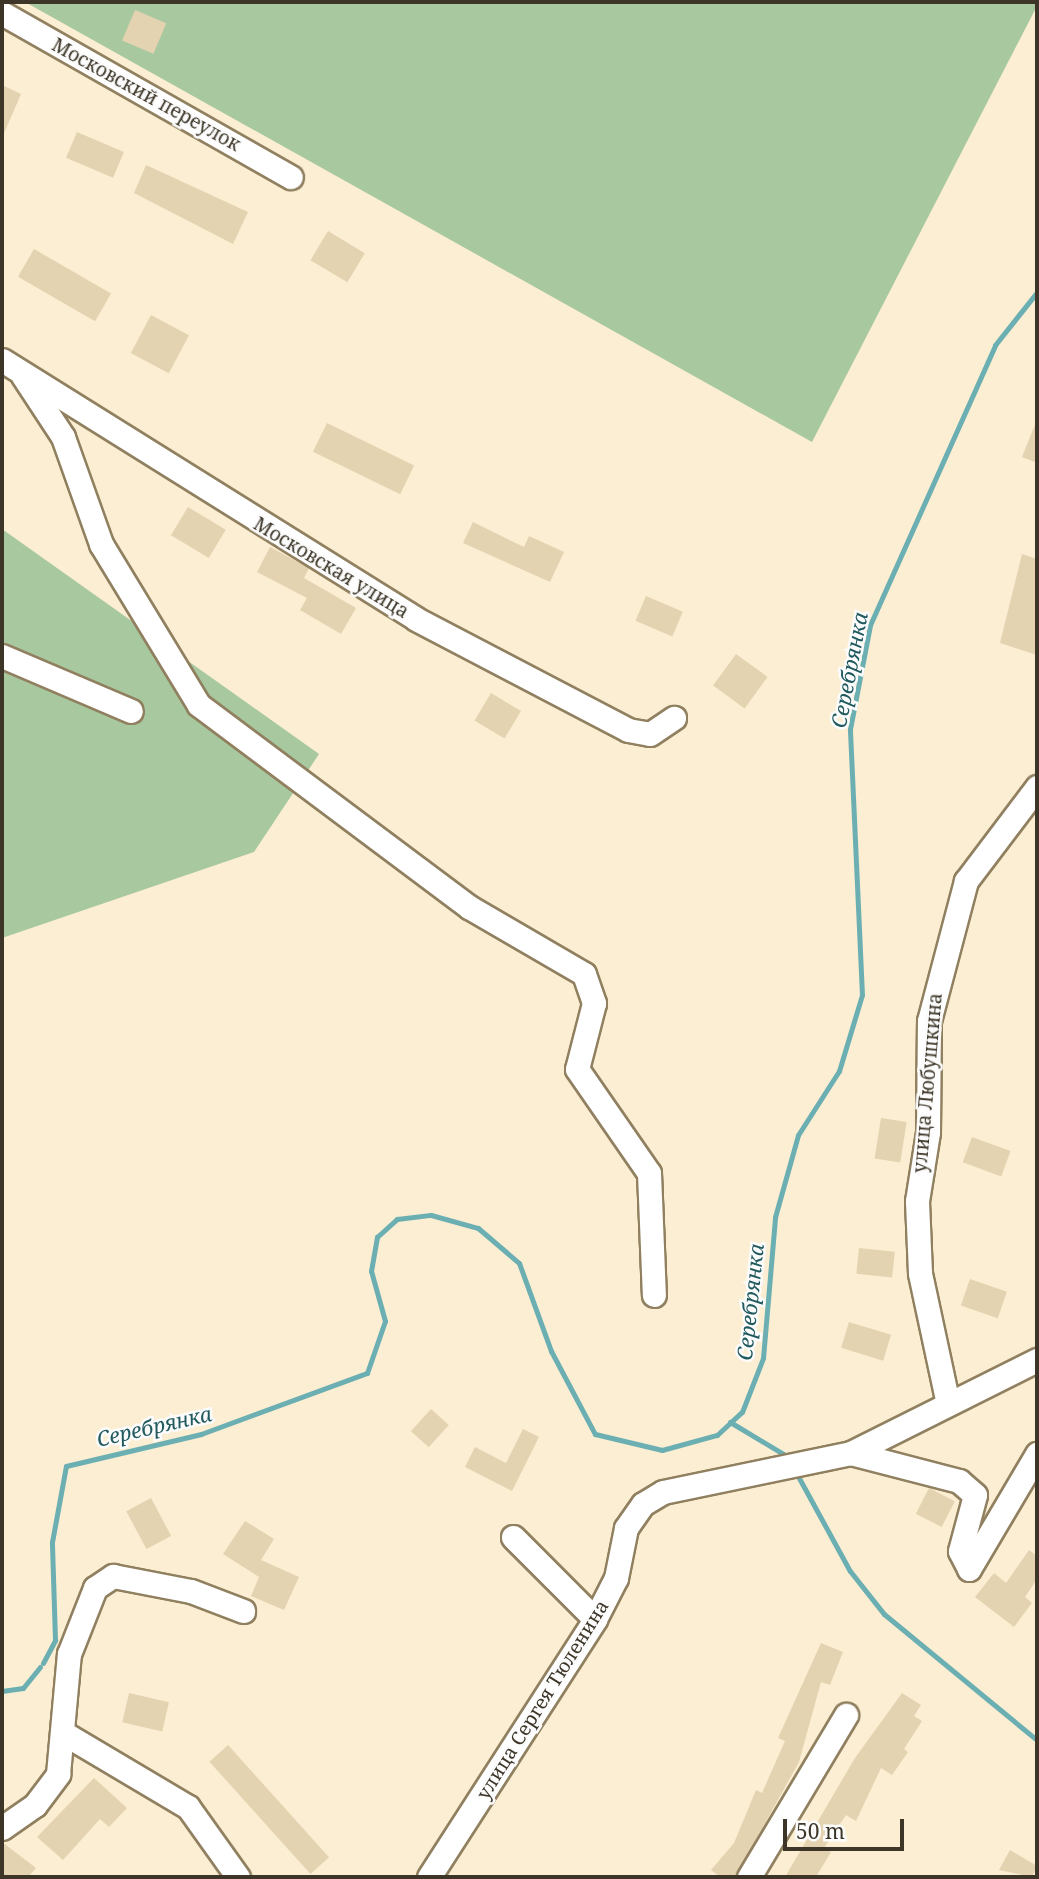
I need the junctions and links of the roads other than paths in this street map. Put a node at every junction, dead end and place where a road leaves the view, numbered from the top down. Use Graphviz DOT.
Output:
graph roads {
  1 [pos="2,13"];
  2 [pos="291,177"];
  3 [pos="2,360"];
  4 [pos="23,376"];
  5 [pos="2,656"];
  6 [pos="131,711"];
  7 [pos="674,718"];
  8 [pos="1037,787"];
  9 [pos="654,1295"];
  10 [pos="1037,1360"];
  11 [pos="948,1404"];
  12 [pos="851,1453"];
  13 [pos="1037,1454"];
  14 [pos="513,1537"];
  15 [pos="243,1611"];
  16 [pos="595,1619"];
  17 [pos="846,1715"];
  18 [pos="65,1734"];
  19 [pos="2,1828"];
  20 [pos="238,1877"];
  21 [pos="429,1877"];
  22 [pos="749,1877"];
  1 -- 2 [label="street, Московский переулок"];
  3 -- 4 [label="street, Московская улица"];
  4 -- 7 [label="street, Московская улица"];
  4 -- 9 [label="street"];
  5 -- 6 [label="street"];
  8 -- 11 [label="street, улица Любушкина"];
  10 -- 11 [label="street, улица Сергея Тюленина"];
  11 -- 12 [label="street, улица Сергея Тюленина"];
  12 -- 13 [label="street"];
  12 -- 16 [label="street, улица Сергея Тюленина"];
  14 -- 16 [label="street"];
  15 -- 18 [label="street"];
  16 -- 21 [label="street, улица Сергея Тюленина"];
  17 -- 22 [label="street"];
  18 -- 19 [label="street"];
  18 -- 20 [label="street"];
}
